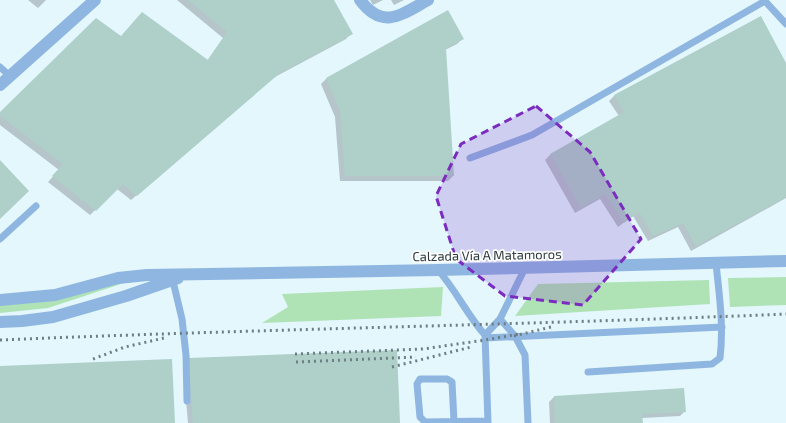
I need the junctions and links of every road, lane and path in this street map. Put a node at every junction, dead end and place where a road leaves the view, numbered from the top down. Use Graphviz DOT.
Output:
graph roads {
  1 [pos="95,0"];
  2 [pos="360,0"];
  3 [pos="428,0"];
  4 [pos="765,0"];
  5 [pos="786,24"];
  6 [pos="0,67"];
  7 [pos="10,76"];
  8 [pos="0,85"];
  9 [pos="470,158"];
  10 [pos="36,206"];
  11 [pos="0,240"];
  12 [pos="786,262"];
  13 [pos="716,263"];
  14 [pos="525,268"];
  15 [pos="438,270"];
  16 [pos="172,277"];
  17 [pos="0,300"];
  18 [pos="500,319"];
  19 [pos="0,322"];
  20 [pos="722,327"];
  21 [pos="485,336"];
  22 [pos="515,336"];
  23 [pos="588,372"];
  24 [pos="187,400"];
  25 [pos="454,422"];
  26 [pos="488,422"];
  27 [pos="528,423"];
  1 -- 7 [label="street"];
  2 -- 3 [label="street"];
  4 -- 5 [label="lane"];
  4 -- 9 [label="lane"];
  6 -- 7 [label="lane"];
  7 -- 8 [label="street"];
  10 -- 11 [label="lane"];
  12 -- 13 [label="street, Calzada Vía A Matamoros"];
  13 -- 14 [label="street, Calzada Vía A Matamoros"];
  13 -- 20 [label="lane"];
  14 -- 15 [label="street, Calzada Vía A Matamoros"];
  14 -- 18 [label="lane"];
  15 -- 16 [label="street, Calzada Vía A Matamoros"];
  15 -- 21 [label="lane"];
  16 -- 17 [label="street, Calzada Vía A Matamoros"];
  16 -- 19 [label="street, Calzada Vía A Matamoros"];
  16 -- 24 [label="lane"];
  18 -- 21 [label="lane"];
  18 -- 22 [label="lane"];
  20 -- 22 [label="lane"];
  20 -- 23 [label="lane"];
  21 -- 22 [label="lane"];
  21 -- 26 [label="lane"];
  22 -- 27 [label="lane"];
  25 -- 25 [label="lane"];
  25 -- 26 [label="lane"];
}
